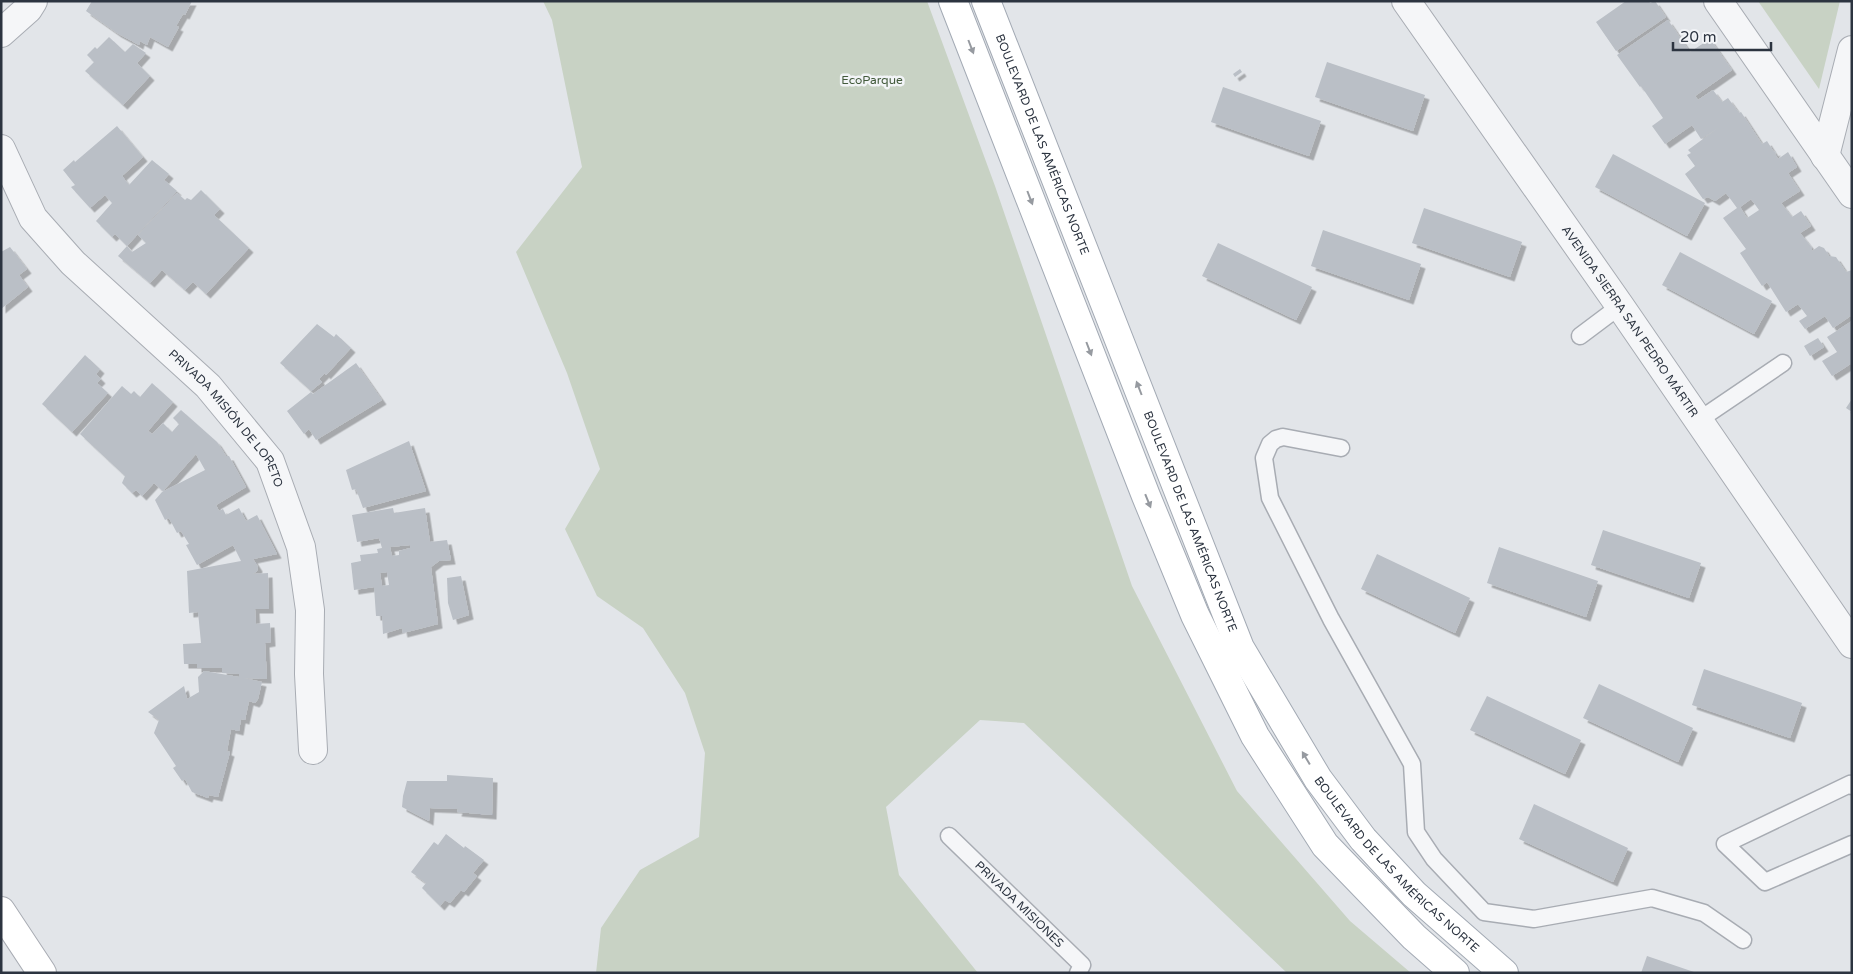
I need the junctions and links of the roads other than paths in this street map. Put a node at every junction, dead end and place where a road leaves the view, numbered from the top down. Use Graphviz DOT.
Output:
graph roads {
  1 [pos="33,1"];
  2 [pos="953,1"];
  3 [pos="986,1"];
  4 [pos="1406,1"];
  5 [pos="1718,1"];
  6 [pos="1,33"];
  7 [pos="1852,50"];
  8 [pos="1,149"];
  9 [pos="1826,156"];
  10 [pos="1852,194"];
  11 [pos="1620,306"];
  12 [pos="1580,336"];
  13 [pos="1783,363"];
  14 [pos="1699,420"];
  15 [pos="1341,448"];
  16 [pos="1852,644"];
  17 [pos="313,750"];
  18 [pos="1852,786"];
  19 [pos="949,836"];
  20 [pos="1852,844"];
  21 [pos="1,911"];
  22 [pos="1743,940"];
  23 [pos="42,973"];
  24 [pos="1078,973"];
  25 [pos="1455,973"];
  26 [pos="1504,973"];
  1 -- 6 [label="street"];
  2 -- 25 [label="main road, one-way"];
  26 -- 3 [label="main road, BOULEVARD DE LAS AMÉRICAS NORTE, one-way"];
  4 -- 11 [label="street, AVENIDA SIERRA SAN PEDRO MÁRTIR"];
  5 -- 9 [label="street"];
  7 -- 9 [label="street"];
  8 -- 17 [label="street, PRIVADA MISIÓN DE LORETO"];
  9 -- 10 [label="street"];
  11 -- 12 [label="lane"];
  11 -- 14 [label="street, AVENIDA SIERRA SAN PEDRO MÁRTIR"];
  13 -- 14 [label="lane"];
  14 -- 16 [label="street, AVENIDA SIERRA SAN PEDRO MÁRTIR"];
  15 -- 22 [label="lane"];
  18 -- 20 [label="lane"];
  19 -- 24 [label="lane, PRIVADA MISIONES"];
  21 -- 23 [label="main road"];
}
